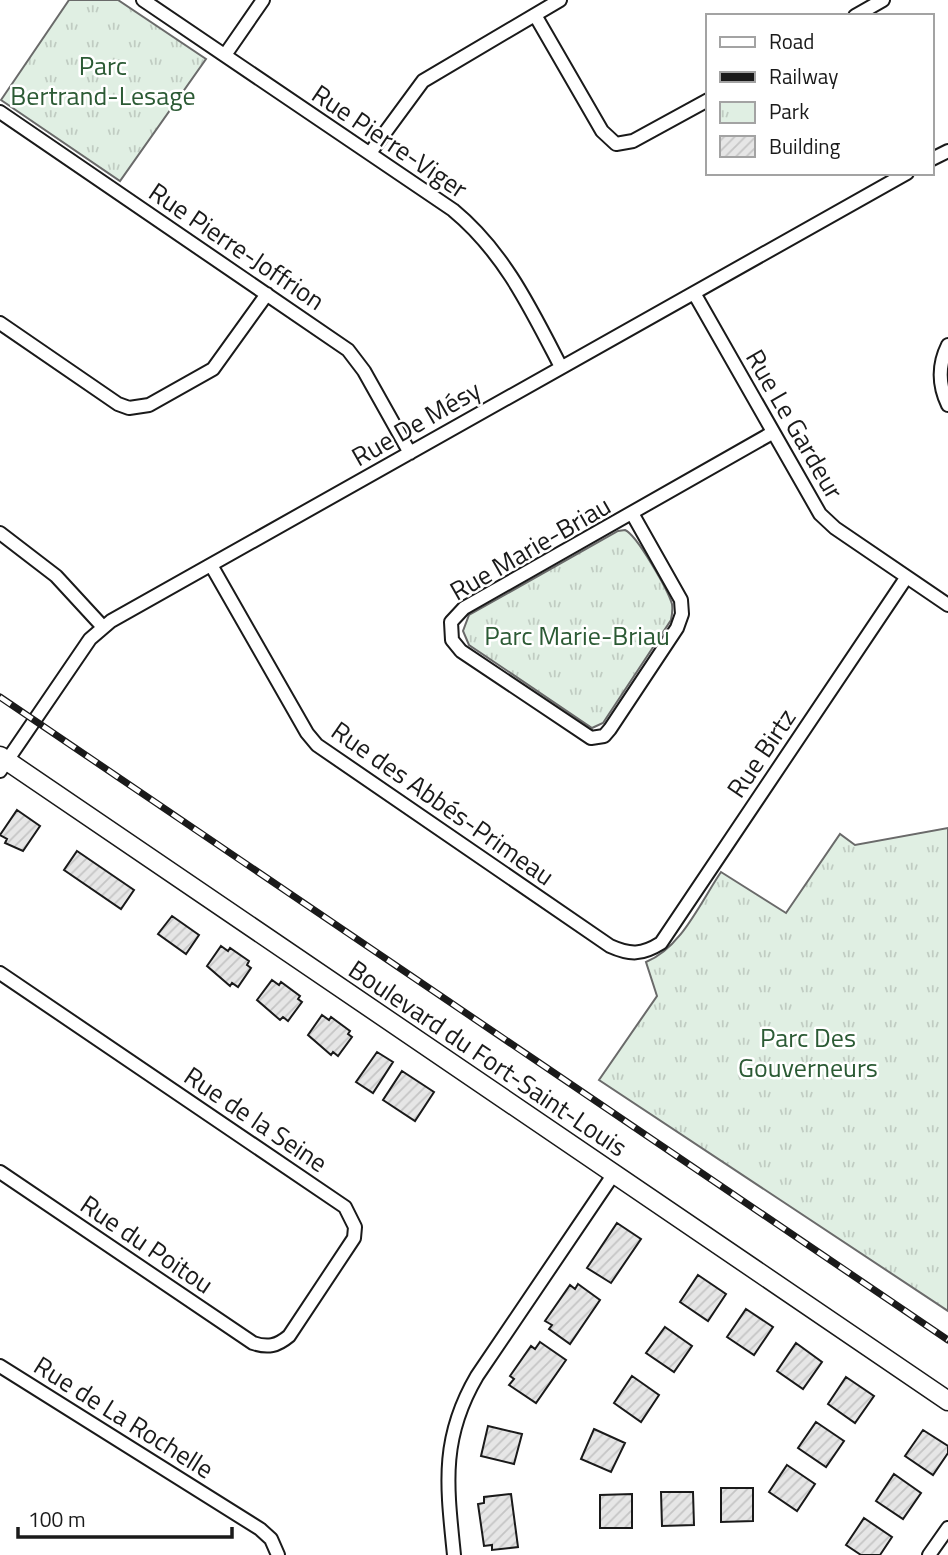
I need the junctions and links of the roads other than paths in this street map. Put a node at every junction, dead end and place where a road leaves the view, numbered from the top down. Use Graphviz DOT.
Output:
graph roads {
  1 [pos="143,0"];
  2 [pos="263,0"];
  3 [pos="560,0"];
  4 [pos="883,0"];
  5 [pos="858,14"];
  6 [pos="535,15"];
  7 [pos="225,55"];
  8 [pos="706,101"];
  9 [pos="0,113"];
  10 [pos="370,153"];
  11 [pos="903,175"];
  12 [pos="694,293"];
  13 [pos="267,294"];
  14 [pos="0,323"];
  15 [pos="948,345"];
  16 [pos="561,367"];
  17 [pos="948,405"];
  18 [pos="772,433"];
  19 [pos="410,453"];
  20 [pos="632,515"];
  21 [pos="0,533"];
  22 [pos="211,565"];
  23 [pos="906,578"];
  24 [pos="948,606"];
  25 [pos="103,627"];
  26 [pos="2,763"];
  27 [pos="651,950"];
  28 [pos="0,973"];
  29 [pos="0,1172"];
  30 [pos="613,1175"];
  31 [pos="272,1346"];
  32 [pos="0,1366"];
  33 [pos="948,1401"];
  34 [pos="948,1528"];
  35 [pos="278,1555"];
  36 [pos="454,1555"];
  37 [pos="929,1555"];
  1 -- 7 [label="street, Rue Pierre-Viger"];
  2 -- 7 [label="street"];
  3 -- 6 [label="street"];
  4 -- 5 [label="street"];
  6 -- 8 [label="street"];
  6 -- 10 [label="street"];
  7 -- 10 [label="street, Rue Pierre-Viger"];
  9 -- 13 [label="street, Rue Pierre-Joffrion"];
  10 -- 16 [label="street, Rue Pierre-Viger"];
  11 -- 12 [label="street, Rue De Mésy"];
  12 -- 16 [label="street, Rue De Mésy"];
  12 -- 18 [label="street, Rue Le Gardeur"];
  13 -- 14 [label="street"];
  13 -- 19 [label="street, Rue Pierre-Joffrion"];
  15 -- 17 [label="street"];
  16 -- 19 [label="street, Rue De Mésy"];
  18 -- 20 [label="street, Rue Marie-Briau"];
  18 -- 23 [label="street, Rue Le Gardeur"];
  19 -- 22 [label="street, Rue De Mésy"];
  20 -- 20 [label="street, Rue Marie-Briau"];
  21 -- 25 [label="street"];
  22 -- 25 [label="street, Rue De Mésy"];
  22 -- 27 [label="street, Rue des Abbés-Primeau"];
  23 -- 24 [label="street, Rue Le Gardeur"];
  23 -- 27 [label="street, Rue Birtz"];
  25 -- 26 [label="street, Rue De Mésy"];
  26 -- 30 [label="street, Boulevard du Fort-Saint-Louis"];
  28 -- 31 [label="street, Rue de la Seine"];
  29 -- 31 [label="street, Rue du Poitou"];
  30 -- 33 [label="street, Boulevard du Fort-Saint-Louis"];
  30 -- 36 [label="street"];
  32 -- 35 [label="street, Rue de La Rochelle"];
  34 -- 37 [label="street"];
}
